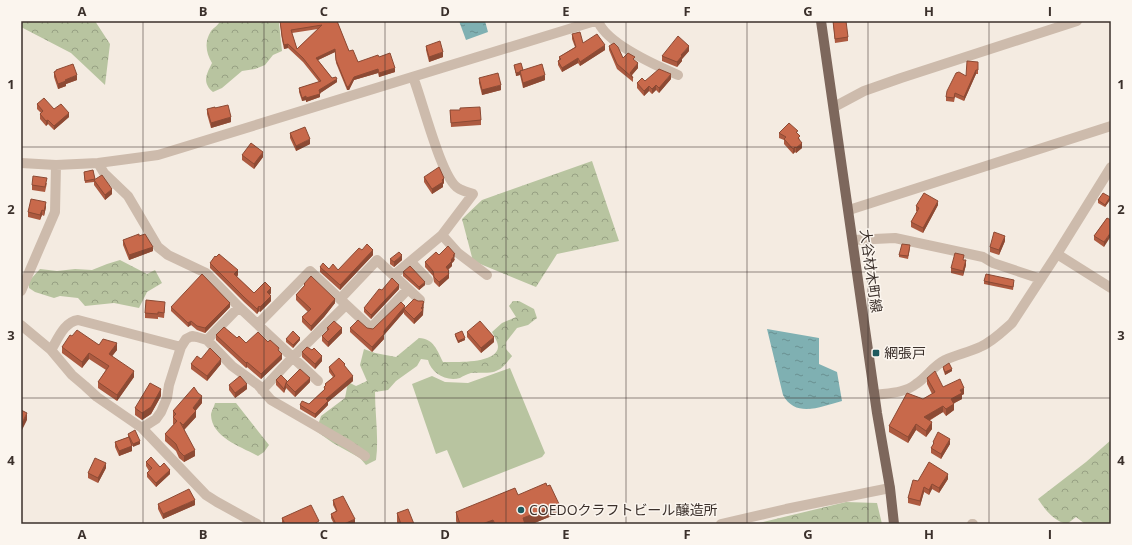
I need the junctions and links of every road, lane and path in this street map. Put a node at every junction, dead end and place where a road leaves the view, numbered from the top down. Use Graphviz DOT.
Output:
graph roads {
  1 [pos="595,21"];
  2 [pos="598,21"];
  3 [pos="821,21"];
  4 [pos="1077,21"];
  5 [pos="678,75"];
  6 [pos="413,77"];
  7 [pos="834,107"];
  8 [pos="1111,126"];
  9 [pos="21,163"];
  10 [pos="98,163"];
  11 [pos="56,165"];
  12 [pos="1111,167"];
  13 [pos="849,210"];
  14 [pos="442,235"];
  15 [pos="853,240"];
  16 [pos="1057,254"];
  17 [pos="411,262"];
  18 [pos="487,275"];
  19 [pos="394,276"];
  20 [pos="1041,279"];
  21 [pos="428,280"];
  22 [pos="1111,288"];
  23 [pos="408,289"];
  24 [pos="21,291"];
  25 [pos="420,300"];
  26 [pos="343,302"];
  27 [pos="239,307"];
  28 [pos="258,324"];
  29 [pos="21,325"];
  30 [pos="207,340"];
  31 [pos="181,347"];
  32 [pos="51,350"];
  33 [pos="293,357"];
  34 [pos="318,381"];
  35 [pos="262,390"];
  36 [pos="875,394"];
  37 [pos="142,428"];
  38 [pos="365,456"];
  39 [pos="890,488"];
  40 [pos="256,524"];
  41 [pos="721,524"];
  42 [pos="894,524"];
  1 -- 6 [label="street"];
  2 -- 5 [label="street"];
  3 -- 7 [label="main road, 大谷材木町線"];
  4 -- 7 [label="street"];
  6 -- 10 [label="street"];
  6 -- 14 [label="street"];
  7 -- 13 [label="main road, 大谷材木町線"];
  8 -- 13 [label="street"];
  9 -- 11 [label="street"];
  10 -- 11 [label="street"];
  10 -- 27 [label="street"];
  11 -- 24 [label="street"];
  12 -- 16 [label="street"];
  13 -- 15 [label="main road, 大谷材木町線"];
  14 -- 17 [label="street"];
  14 -- 18 [label="street"];
  15 -- 20 [label="street"];
  15 -- 36 [label="main road, 大谷材木町線"];
  16 -- 20 [label="street"];
  16 -- 22 [label="street"];
  17 -- 19 [label="street"];
  17 -- 21 [label="street"];
  19 -- 23 [label="street"];
  19 -- 26 [label="street"];
  20 -- 36 [label="street"];
  23 -- 25 [label="street"];
  23 -- 26 [label="street"];
  26 -- 28 [label="street"];
  26 -- 33 [label="street"];
  27 -- 28 [label="street"];
  27 -- 30 [label="street"];
  28 -- 33 [label="street"];
  29 -- 32 [label="street"];
  30 -- 31 [label="street"];
  30 -- 35 [label="street"];
  31 -- 32 [label="street"];
  31 -- 37 [label="street"];
  32 -- 37 [label="street"];
  33 -- 34 [label="street"];
  33 -- 35 [label="street"];
  35 -- 38 [label="street"];
  36 -- 39 [label="main road, 大谷材木町線"];
  37 -- 40 [label="street"];
  39 -- 41 [label="street"];
  39 -- 42 [label="main road, 大谷材木町線"];
}
